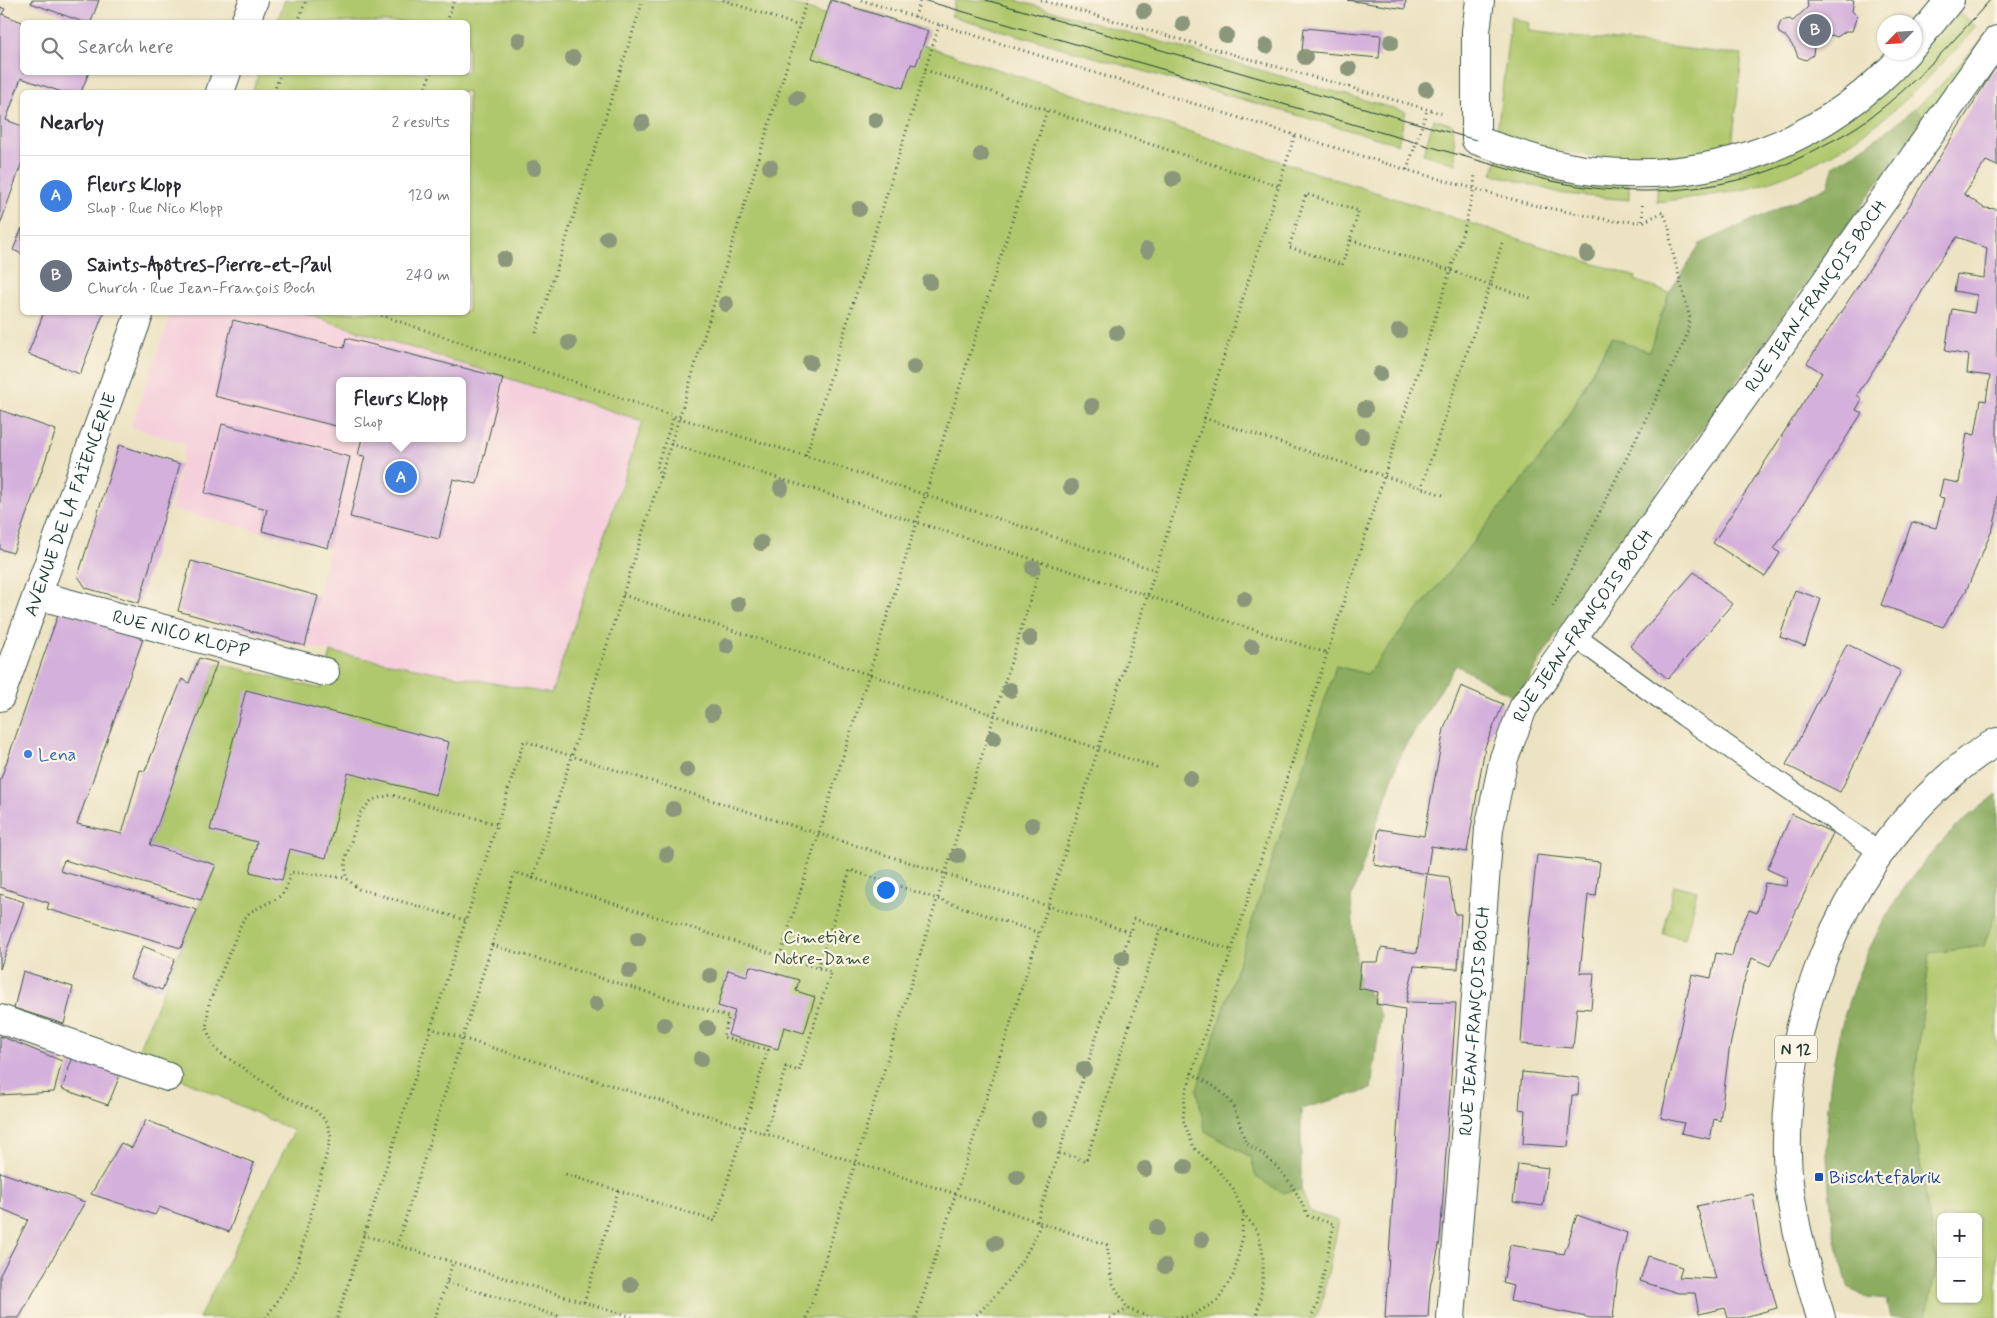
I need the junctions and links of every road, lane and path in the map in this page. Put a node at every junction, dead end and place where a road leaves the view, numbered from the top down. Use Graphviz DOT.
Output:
graph roads {
  1 [pos="254,0"];
  2 [pos="306,0"];
  3 [pos="454,0"];
  4 [pos="643,0"];
  5 [pos="723,0"];
  6 [pos="807,0"];
  7 [pos="861,0"];
  8 [pos="920,0"];
  9 [pos="1041,0"];
  10 [pos="1480,0"];
  11 [pos="1950,0"];
  12 [pos="915,17"];
  13 [pos="247,20"];
  14 [pos="299,20"];
  15 [pos="448,20"];
  16 [pos="939,25"];
  17 [pos="799,26"];
  18 [pos="1922,34"];
  19 [pos="1997,40"];
  20 [pos="1900,60"];
  21 [pos="925,70"];
  22 [pos="226,75"];
  23 [pos="280,75"];
  24 [pos="430,75"];
  25 [pos="221,90"];
  26 [pos="275,90"];
  27 [pos="425,90"];
  28 [pos="1047,110"];
  29 [pos="1427,110"];
  30 [pos="1476,131"];
  31 [pos="1295,135"];
  32 [pos="1407,170"];
  33 [pos="1278,186"];
  34 [pos="1474,188"];
  35 [pos="1350,240"];
  36 [pos="1502,243"];
  37 [pos="1450,270"];
  38 [pos="1490,285"];
  39 [pos="1531,298"];
  40 [pos="139,315"];
  41 [pos="381,315"];
  42 [pos="536,332"];
  43 [pos="674,416"];
  44 [pos="679,418"];
  45 [pos="1204,418"];
  46 [pos="671,444"];
  47 [pos="806,456"];
  48 [pos="1384,476"];
  49 [pos="660,477"];
  50 [pos="1421,488"];
  51 [pos="926,494"];
  52 [pos="1443,495"];
  53 [pos="917,522"];
  54 [pos="1042,562"];
  55 [pos="1155,570"];
  56 [pos="37,595"];
  57 [pos="623,595"];
  58 [pos="1148,595"];
  59 [pos="1569,641"];
  60 [pos="1327,653"];
  61 [pos="325,672"];
  62 [pos="869,675"];
  63 [pos="0,697"];
  64 [pos="995,716"];
  65 [pos="1997,742"];
  66 [pos="1098,749"];
  67 [pos="572,756"];
  68 [pos="1158,768"];
  69 [pos="497,824"];
  70 [pos="819,833"];
  71 [pos="1880,852"];
  72 [pos="946,873"];
  73 [pos="346,878"];
  74 [pos="533,878"];
  75 [pos="938,900"];
  76 [pos="1048,906"];
  77 [pos="465,920"];
  78 [pos="1161,927"];
  79 [pos="1040,932"];
  80 [pos="1130,932"];
  81 [pos="492,945"];
  82 [pos="1231,950"];
  83 [pos="780,956"];
  84 [pos="818,968"];
  85 [pos="0,1019"];
  86 [pos="430,1028"];
  87 [pos="463,1037"];
  88 [pos="1191,1073"];
  89 [pos="168,1077"];
  90 [pos="744,1127"];
  91 [pos="765,1134"];
  92 [pos="1059,1152"];
  93 [pos="856,1162"];
  94 [pos="562,1173"];
  95 [pos="618,1191"];
  96 [pos="956,1194"];
  97 [pos="1243,1212"];
  98 [pos="1039,1221"];
  99 [pos="363,1235"];
  100 [pos="397,1245"];
  101 [pos="453,1262"];
  102 [pos="447,1282"];
  103 [pos="584,1302"];
  104 [pos="1128,1309"];
  105 [pos="266,1318"];
  106 [pos="337,1318"];
  107 [pos="435,1318"];
  108 [pos="557,1318"];
  109 [pos="636,1318"];
  110 [pos="807,1318"];
  111 [pos="916,1318"];
  112 [pos="973,1318"];
  113 [pos="1110,1318"];
  114 [pos="1152,1318"];
  115 [pos="1176,1318"];
  116 [pos="1256,1318"];
  117 [pos="1311,1318"];
  118 [pos="1451,1318"];
  119 [pos="1821,1318"];
  1 -- 13 [label="street"];
  2 -- 14 [label="path"];
  3 -- 15 [label="path"];
  4 -- 42 [label="path"];
  5 -- 17 [label="path"];
  6 -- 17 [label="path"];
  7 -- 12 [label="path"];
  8 -- 12 [label="path"];
  9 -- 29 [label="path"];
  10 -- 30 [label="street"];
  11 -- 18 [label="street"];
  12 -- 16 [label="path"];
  16 -- 21 [label="path"];
  16 -- 31 [label="path"];
  17 -- 44 [label="path"];
  19 -- 59 [label="street, RUE JEAN-FRANÇOIS BOCH"];
  20 -- 30 [label="street"];
  21 -- 28 [label="path"];
  21 -- 47 [label="path"];
  22 -- 25 [label="street"];
  23 -- 26 [label="path"];
  24 -- 27 [label="path"];
  28 -- 33 [label="path"];
  28 -- 51 [label="path"];
  29 -- 30 [label="path"];
  29 -- 32 [label="path"];
  31 -- 32 [label="path"];
  31 -- 33 [label="path"];
  32 -- 34 [label="path"];
  33 -- 45 [label="path"];
  34 -- 37 [label="path"];
  34 -- 59 [label="path"];
  35 -- 35 [label="path"];
  35 -- 37 [label="path"];
  36 -- 38 [label="path"];
  37 -- 38 [label="path"];
  37 -- 48 [label="path"];
  38 -- 39 [label="path"];
  38 -- 50 [label="path"];
  40 -- 56 [label="street, AVENUE DE LA FAÏENCERIE"];
  41 -- 43 [label="path"];
  43 -- 44 [label="path"];
  43 -- 49 [label="path"];
  44 -- 46 [label="path"];
  44 -- 47 [label="path"];
  45 -- 48 [label="path"];
  45 -- 55 [label="path"];
  46 -- 49 [label="path"];
  46 -- 53 [label="path"];
  47 -- 51 [label="path"];
  48 -- 50 [label="path"];
  48 -- 60 [label="path"];
  49 -- 57 [label="path"];
  50 -- 52 [label="path"];
  51 -- 53 [label="path"];
  51 -- 55 [label="path"];
  53 -- 54 [label="path"];
  53 -- 62 [label="path"];
  54 -- 58 [label="path"];
  54 -- 64 [label="path"];
  55 -- 58 [label="path"];
  56 -- 61 [label="street, RUE NICO KLOPP"];
  56 -- 63 [label="street, AVENUE DE LA FAÏENCERIE"];
  57 -- 62 [label="path"];
  57 -- 67 [label="path"];
  58 -- 60 [label="path"];
  58 -- 66 [label="path"];
  59 -- 71 [label="lane"];
  59 -- 118 [label="street, RUE JEAN-FRANÇOIS BOCH"];
  60 -- 82 [label="path"];
  62 -- 64 [label="path"];
  62 -- 70 [label="path"];
  64 -- 66 [label="path"];
  64 -- 72 [label="path"];
  65 -- 71 [label="street, N 12"];
  66 -- 68 [label="path"];
  66 -- 76 [label="path"];
  67 -- 69 [label="path"];
  67 -- 70 [label="path"];
  67 -- 74 [label="path"];
  69 -- 73 [label="path"];
  69 -- 77 [label="path"];
  70 -- 72 [label="path"];
  70 -- 83 [label="path"];
  71 -- 119 [label="street, N 12"];
  72 -- 75 [label="path"];
  72 -- 76 [label="path"];
  73 -- 77 [label="path"];
  73 -- 105 [label="path"];
  74 -- 81 [label="path"];
  74 -- 83 [label="path"];
  75 -- 79 [label="path"];
  75 -- 84 [label="path"];
  75 -- 93 [label="path"];
  76 -- 79 [label="path"];
  76 -- 80 [label="path"];
  77 -- 86 [label="path"];
  78 -- 80 [label="path"];
  78 -- 82 [label="path"];
  78 -- 92 [label="path"];
  79 -- 96 [label="path"];
  80 -- 92 [label="path"];
  81 -- 87 [label="path"];
  81 -- 90 [label="path"];
  82 -- 88 [label="path"];
  83 -- 84 [label="path"];
  84 -- 91 [label="path"];
  85 -- 89 [label="street"];
  86 -- 87 [label="path"];
  86 -- 99 [label="path"];
  87 -- 90 [label="path"];
  87 -- 100 [label="path"];
  88 -- 97 [label="path"];
  88 -- 117 [label="path"];
  90 -- 91 [label="path"];
  90 -- 95 [label="path"];
  91 -- 93 [label="path"];
  92 -- 98 [label="path"];
  93 -- 96 [label="path"];
  93 -- 110 [label="path"];
  94 -- 95 [label="path"];
  95 -- 103 [label="path"];
  96 -- 98 [label="path"];
  96 -- 111 [label="path"];
  97 -- 115 [label="path"];
  97 -- 116 [label="path"];
  98 -- 104 [label="path"];
  98 -- 112 [label="path"];
  99 -- 100 [label="path"];
  99 -- 106 [label="path"];
  100 -- 101 [label="path"];
  101 -- 102 [label="path"];
  101 -- 103 [label="path"];
  102 -- 107 [label="path"];
  102 -- 108 [label="path"];
  103 -- 109 [label="path"];
  104 -- 113 [label="path"];
  104 -- 114 [label="path"];
}
